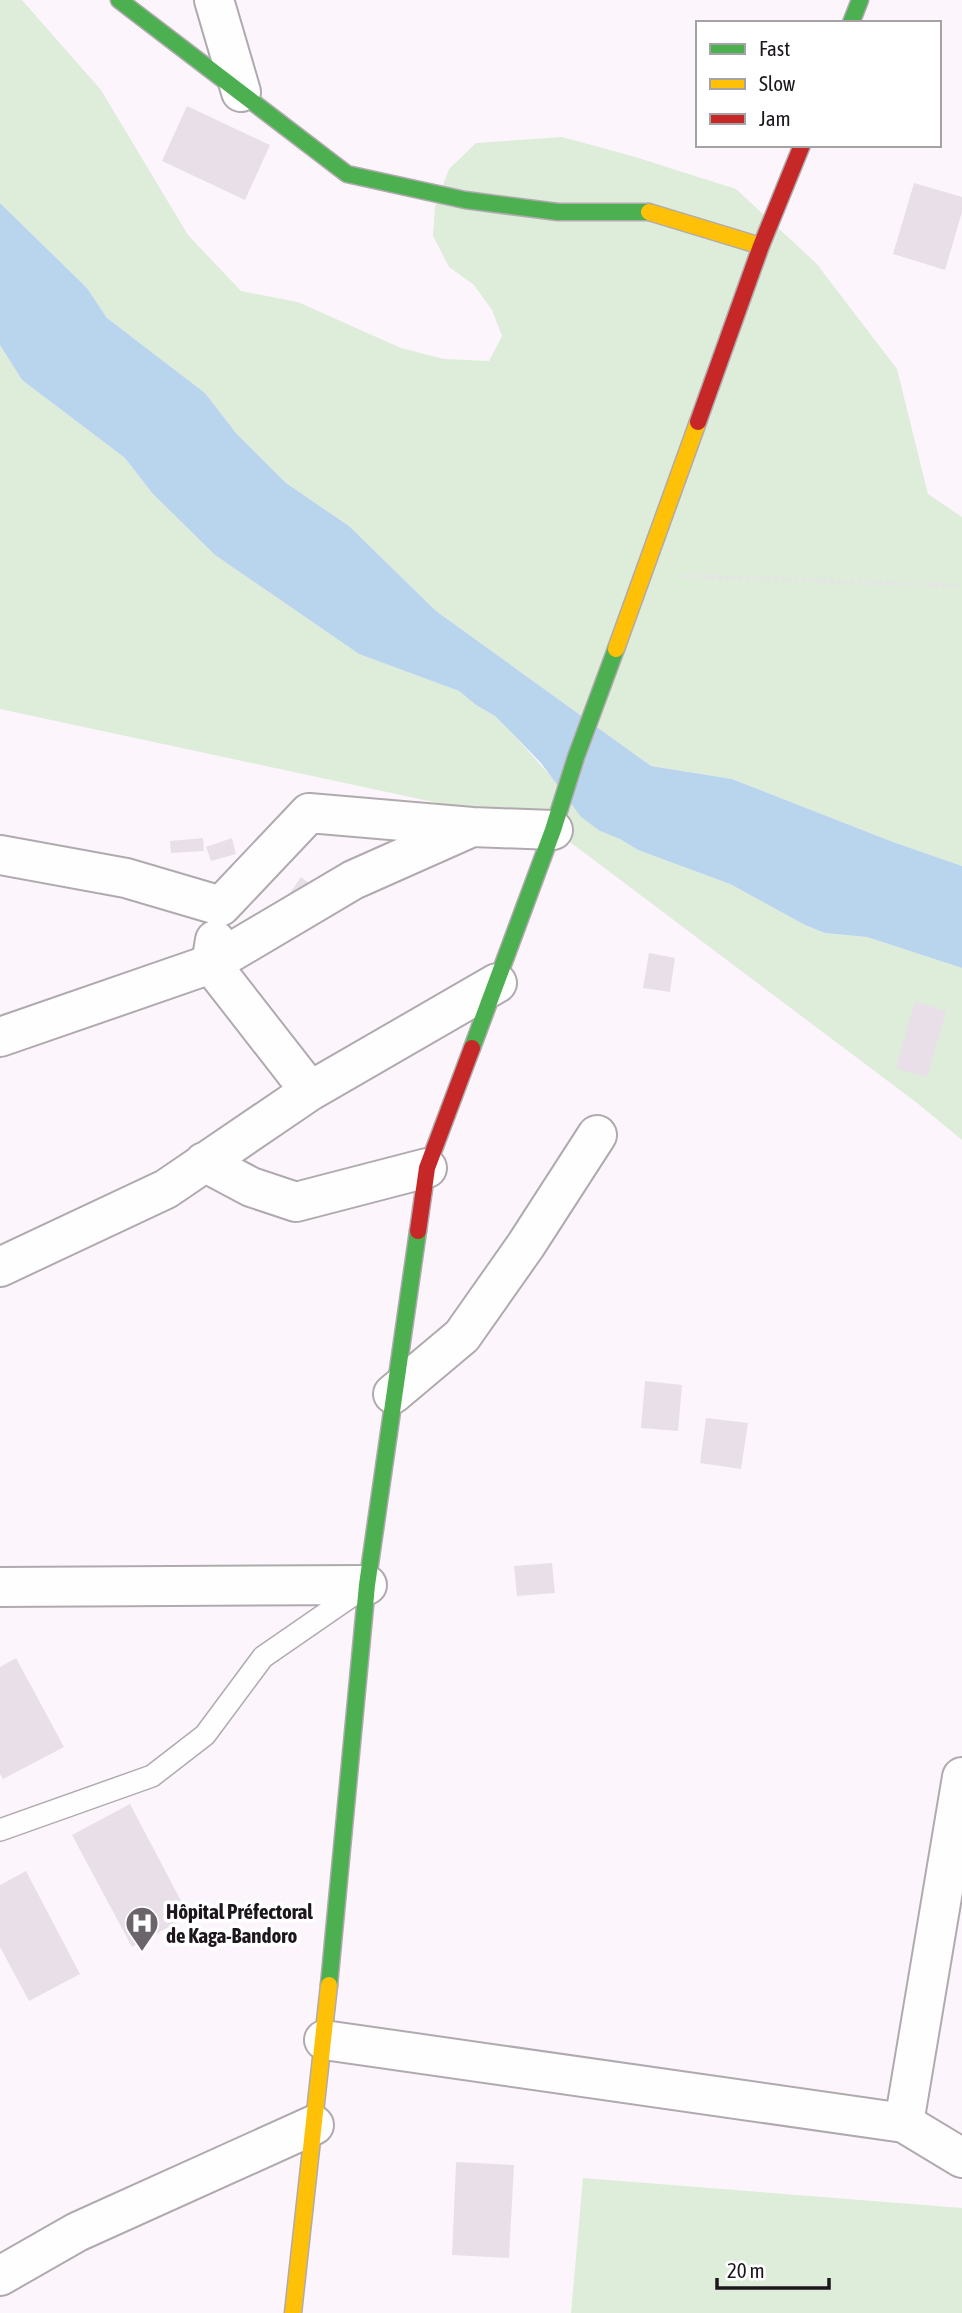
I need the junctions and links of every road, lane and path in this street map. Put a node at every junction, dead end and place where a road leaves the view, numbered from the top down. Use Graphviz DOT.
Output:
graph roads {
  1 [pos="119,0"];
  2 [pos="214,0"];
  3 [pos="860,0"];
  4 [pos="851,21"];
  5 [pos="241,92"];
  6 [pos="801,147"];
  7 [pos="761,246"];
  8 [pos="643,574"];
  9 [pos="962,586"];
  10 [pos="472,827"];
  11 [pos="554,830"];
  12 [pos="0,855"];
  13 [pos="221,906"];
  14 [pos="211,964"];
  15 [pos="497,983"];
  16 [pos="0,1037"];
  17 [pos="310,1091"];
  18 [pos="597,1135"];
  19 [pos="204,1162"];
  20 [pos="427,1168"];
  21 [pos="0,1267"];
  22 [pos="393,1394"];
  23 [pos="367,1585"];
  24 [pos="0,1587"];
  25 [pos="962,1777"];
  26 [pos="0,1830"];
  27 [pos="324,2040"];
  28 [pos="904,2123"];
  29 [pos="314,2125"];
  30 [pos="962,2158"];
  31 [pos="0,2276"];
  32 [pos="293,2313"];
  1 -- 5 [label="main road"];
  2 -- 5 [label="street"];
  3 -- 4 [label="main road"];
  5 -- 7 [label="main road"];
  6 -- 7 [label="main road"];
  7 -- 8 [label="main road"];
  8 -- 9 [label="path"];
  8 -- 11 [label="main road"];
  10 -- 11 [label="street"];
  10 -- 13 [label="street"];
  10 -- 14 [label="street"];
  11 -- 15 [label="main road"];
  12 -- 13 [label="street"];
  13 -- 14 [label="street"];
  14 -- 16 [label="street"];
  14 -- 17 [label="street"];
  15 -- 17 [label="street"];
  15 -- 20 [label="main road"];
  17 -- 19 [label="street"];
  18 -- 22 [label="street"];
  19 -- 20 [label="street"];
  19 -- 21 [label="street"];
  20 -- 22 [label="main road"];
  22 -- 23 [label="main road"];
  23 -- 24 [label="street"];
  23 -- 26 [label="lane"];
  23 -- 27 [label="main road"];
  25 -- 28 [label="street"];
  27 -- 28 [label="street"];
  27 -- 29 [label="main road"];
  28 -- 30 [label="street"];
  29 -- 31 [label="street"];
  29 -- 32 [label="main road"];
}
